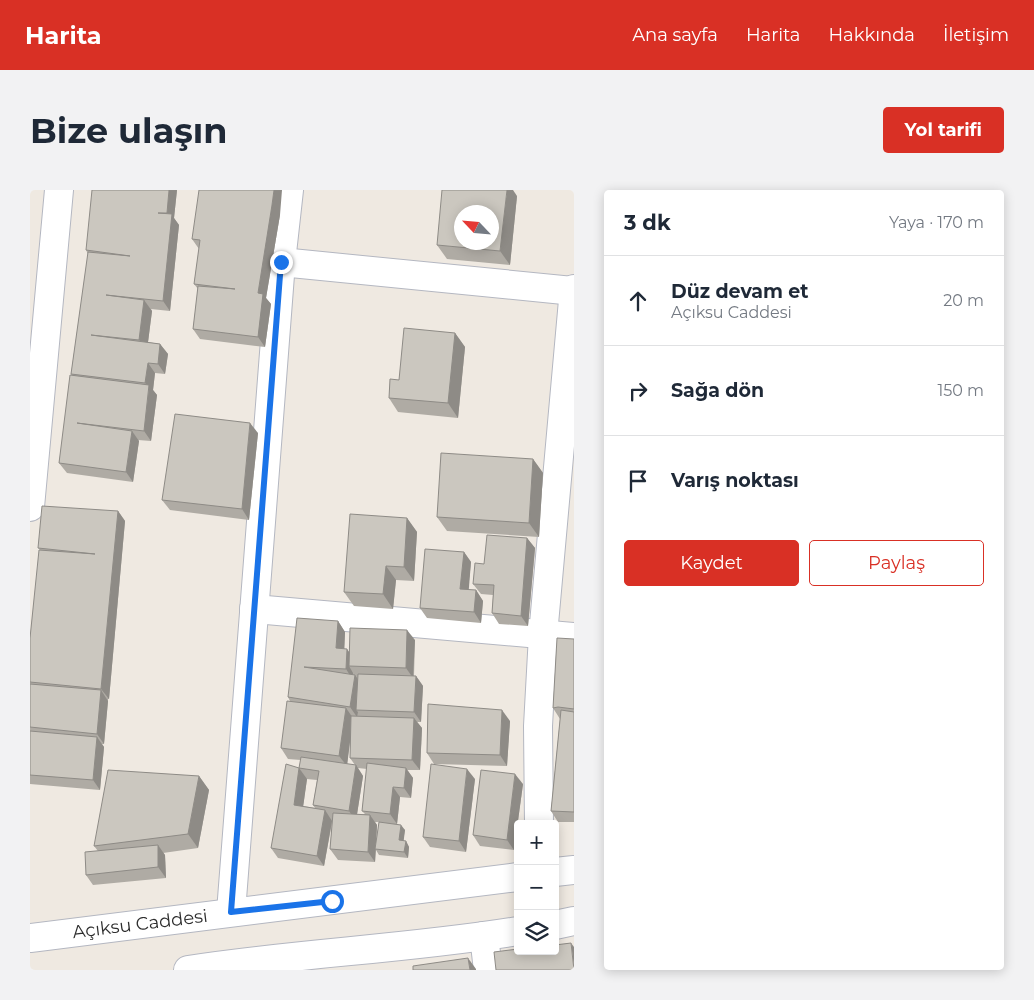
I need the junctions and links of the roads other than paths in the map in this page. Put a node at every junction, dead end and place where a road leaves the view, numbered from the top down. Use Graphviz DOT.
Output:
graph roads {
  1 [pos="59,190"];
  2 [pos="289,190"];
  3 [pos="281,262"];
  4 [pos="574,290"];
  5 [pos="30,507"];
  6 [pos="254,608"];
  7 [pos="544,635"];
  8 [pos="574,637"];
  9 [pos="539,820"];
  10 [pos="574,870"];
  11 [pos="559,872"];
  12 [pos="514,877"];
  13 [pos="231,912"];
  14 [pos="574,921"];
  15 [pos="559,923"];
  16 [pos="514,932"];
  17 [pos="484,936"];
  18 [pos="30,938"];
  19 [pos="188,970"];
  20 [pos="488,970"];
  1 -- 5 [label="street"];
  2 -- 3 [label="street"];
  3 -- 4 [label="street"];
  3 -- 6 [label="street"];
  4 -- 7 [label="street"];
  6 -- 7 [label="street"];
  6 -- 13 [label="street"];
  7 -- 8 [label="street"];
  7 -- 9 [label="street"];
  10 -- 11 [label="street"];
  12 -- 13 [label="street, Açıksu Caddesi"];
  13 -- 18 [label="street, Açıksu Caddesi"];
  14 -- 15 [label="street"];
  16 -- 17 [label="street"];
  17 -- 19 [label="street"];
  17 -- 20 [label="street"];
}
